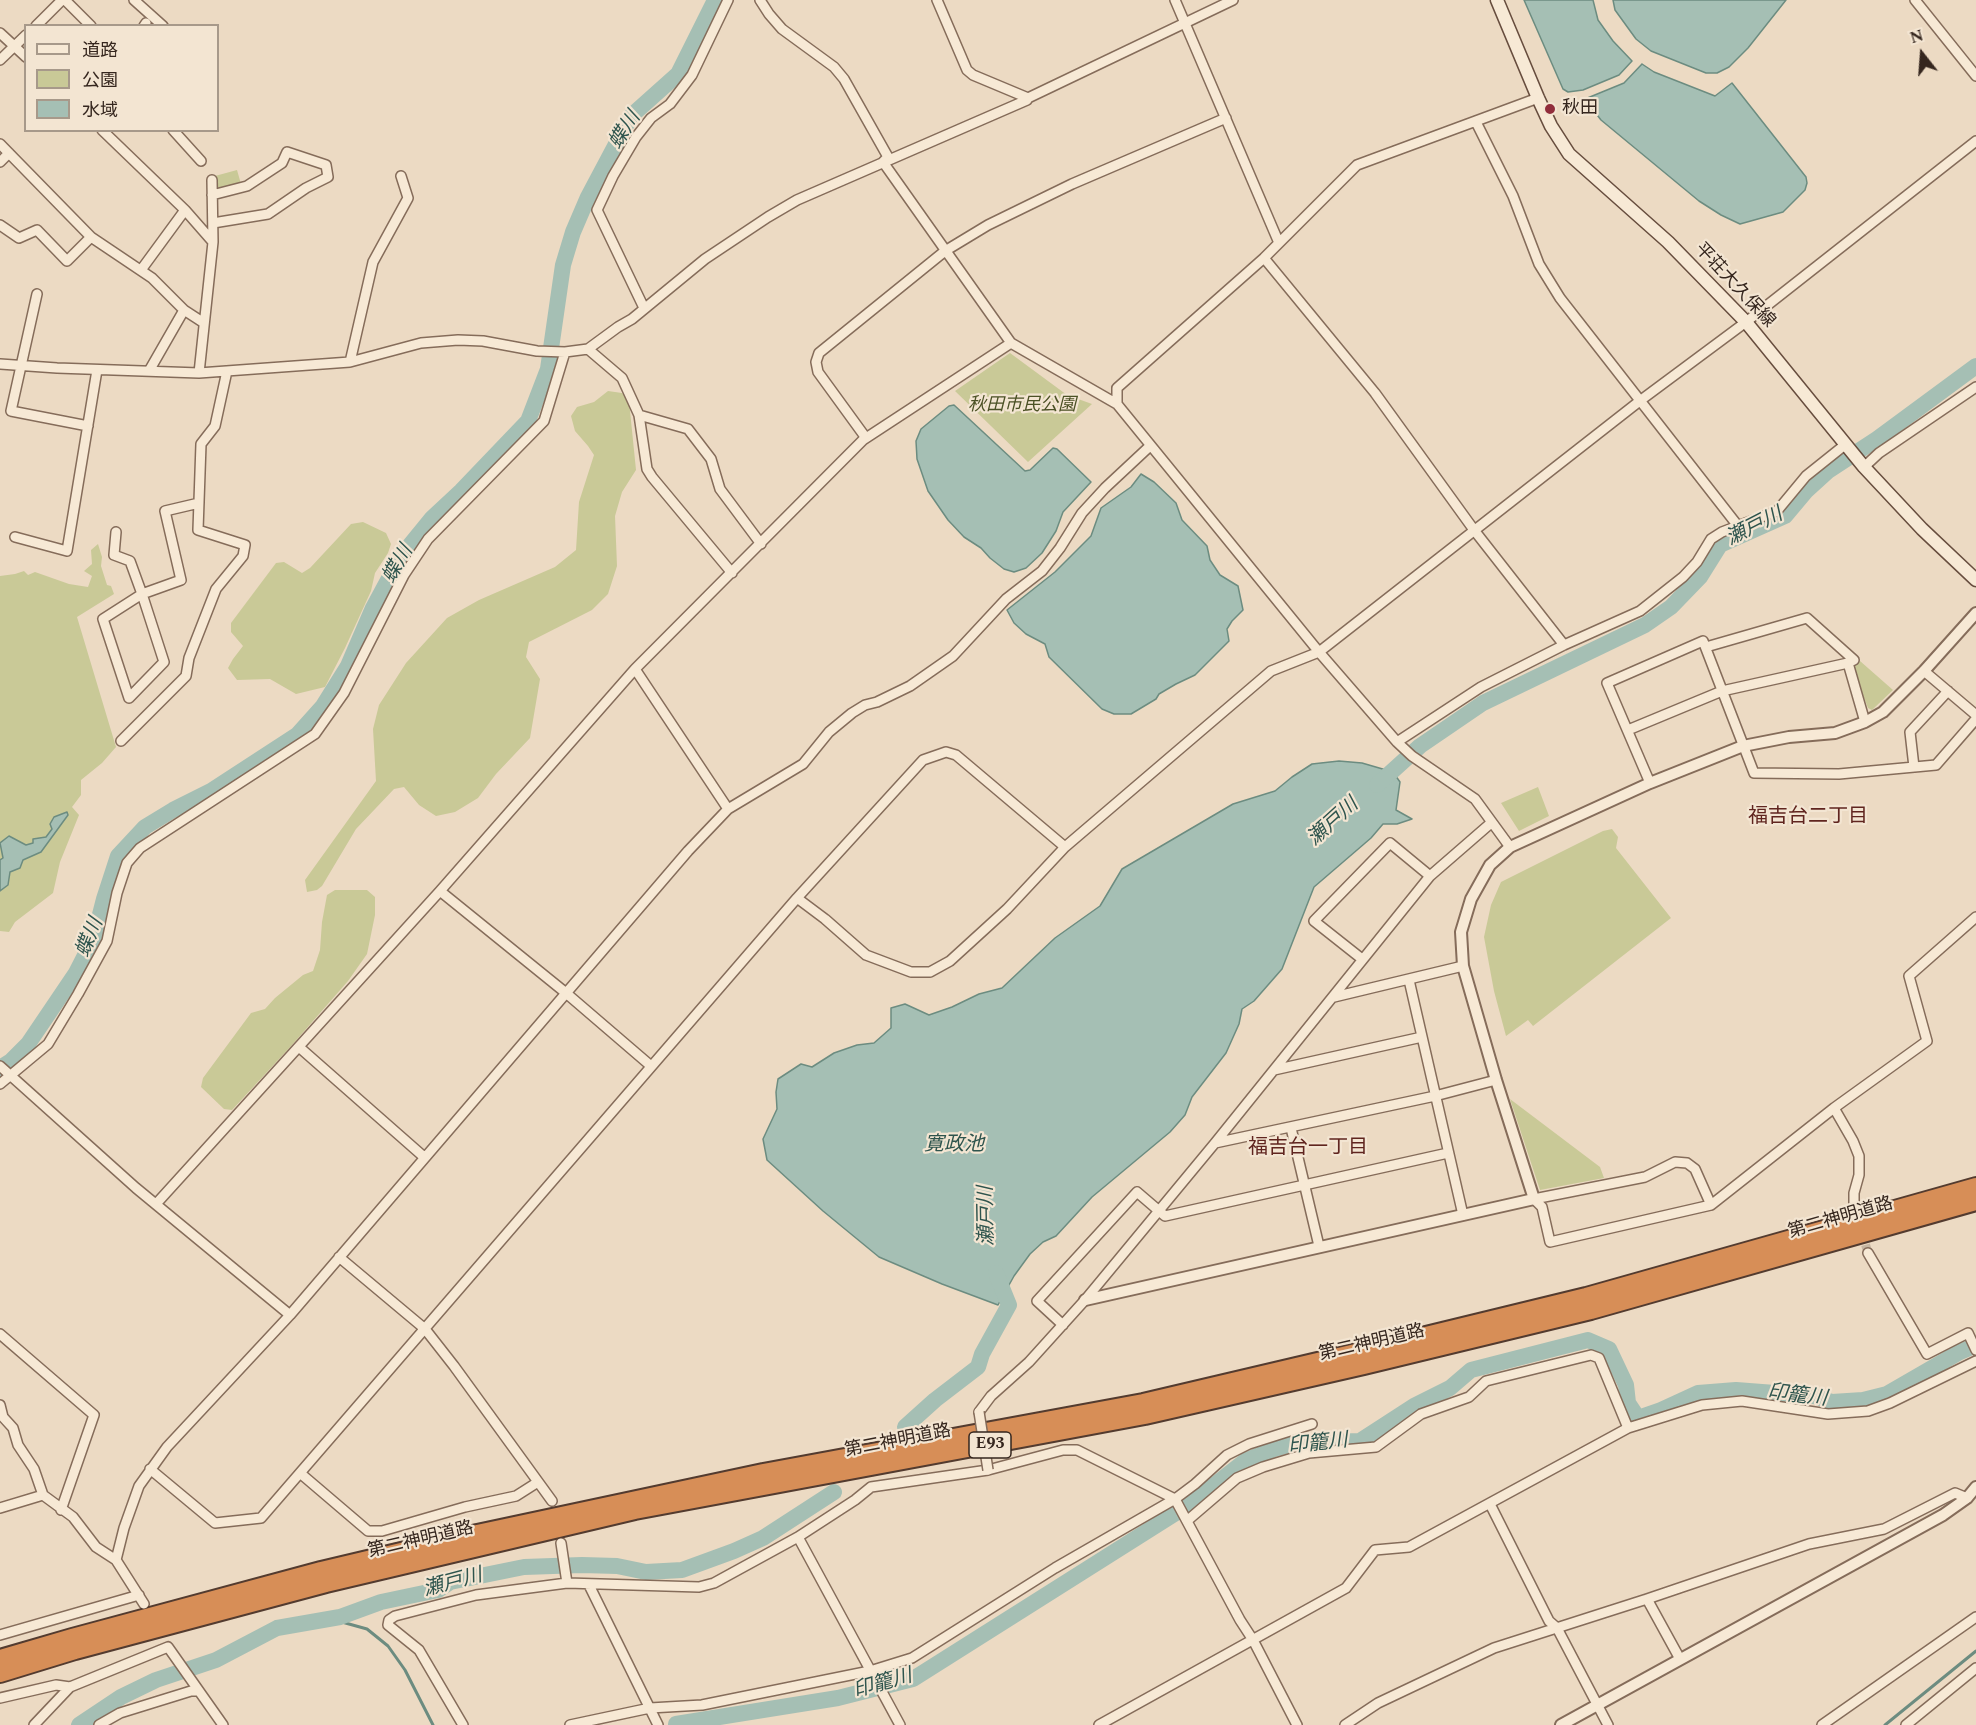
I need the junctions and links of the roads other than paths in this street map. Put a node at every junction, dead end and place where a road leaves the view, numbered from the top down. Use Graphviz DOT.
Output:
graph roads {
  1 [pos="63,0"];
  2 [pos="134,0"];
  3 [pos="728,0"];
  4 [pos="760,0"];
  5 [pos="937,0"];
  6 [pos="1175,0"];
  7 [pos="1233,0"];
  8 [pos="1497,0"];
  9 [pos="1915,0"];
  10 [pos="1184,22"];
  11 [pos="38,24"];
  12 [pos="89,24"];
  13 [pos="161,24"];
  14 [pos="0,33"];
  15 [pos="24,37"];
  16 [pos="14,46"];
  17 [pos="24,55"];
  18 [pos="0,60"];
  19 [pos="1976,76"];
  20 [pos="1028,98"];
  21 [pos="1538,99"];
  22 [pos="1226,118"];
  23 [pos="1476,122"];
  24 [pos="104,132"];
  25 [pos="175,132"];
  26 [pos="1976,141"];
  27 [pos="0,144"];
  28 [pos="9,153"];
  29 [pos="201,161"];
  30 [pos="0,162"];
  31 [pos="883,162"];
  32 [pos="401,176"];
  33 [pos="212,180"];
  34 [pos="213,195"];
  35 [pos="184,210"];
  36 [pos="213,223"];
  37 [pos="0,225"];
  38 [pos="91,237"];
  39 [pos="213,242"];
  40 [pos="1279,243"];
  41 [pos="945,251"];
  42 [pos="1264,258"];
  43 [pos="141,270"];
  44 [pos="38,294"];
  45 [pos="644,308"];
  46 [pos="184,310"];
  47 [pos="1746,322"];
  48 [pos="204,323"];
  49 [pos="1011,344"];
  50 [pos="588,349"];
  51 [pos="565,352"];
  52 [pos="350,362"];
  53 [pos="0,364"];
  54 [pos="22,365"];
  55 [pos="98,370"];
  56 [pos="149,371"];
  57 [pos="227,371"];
  58 [pos="199,373"];
  59 [pos="1976,387"];
  60 [pos="1641,400"];
  61 [pos="1117,404"];
  62 [pos="639,415"];
  63 [pos="88,426"];
  64 [pos="866,438"];
  65 [pos="1150,446"];
  66 [pos="1847,446"];
  67 [pos="1861,464"];
  68 [pos="199,503"];
  69 [pos="1738,526"];
  70 [pos="1474,530"];
  71 [pos="116,532"];
  72 [pos="15,537"];
  73 [pos="761,544"];
  74 [pos="732,573"];
  75 [pos="1976,580"];
  76 [pos="142,594"];
  77 [pos="1976,613"];
  78 [pos="1564,645"];
  79 [pos="1706,647"];
  80 [pos="1318,652"];
  81 [pos="1848,663"];
  82 [pos="635,669"];
  83 [pos="1924,671"];
  84 [pos="1722,691"];
  85 [pos="1948,691"];
  86 [pos="1976,717"];
  87 [pos="1865,722"];
  88 [pos="1628,730"];
  89 [pos="121,741"];
  90 [pos="1397,742"];
  91 [pos="1743,746"];
  92 [pos="1914,767"];
  93 [pos="1650,783"];
  94 [pos="728,808"];
  95 [pos="1491,823"];
  96 [pos="1065,847"];
  97 [pos="1510,847"];
  98 [pos="1430,876"];
  99 [pos="440,891"];
  100 [pos="796,898"];
  101 [pos="1976,917"];
  102 [pos="1362,959"];
  103 [pos="1463,966"];
  104 [pos="1409,980"];
  105 [pos="566,993"];
  106 [pos="1334,997"];
  107 [pos="1422,1038"];
  108 [pos="299,1047"];
  109 [pos="0,1066"];
  110 [pos="651,1066"];
  111 [pos="1274,1070"];
  112 [pos="10,1077"];
  113 [pos="1496,1080"];
  114 [pos="0,1084"];
  115 [pos="1435,1096"];
  116 [pos="1833,1108"];
  117 [pos="1291,1128"];
  118 [pos="1215,1143"];
  119 [pos="1448,1153"];
  120 [pos="423,1157"];
  121 [pos="1304,1185"];
  122 [pos="1976,1186"];
  123 [pos="1534,1199"];
  124 [pos="1976,1202"];
  125 [pos="156,1204"];
  126 [pos="1711,1205"];
  127 [pos="1854,1206"];
  128 [pos="1159,1211"];
  129 [pos="1462,1215"];
  130 [pos="1319,1246"];
  131 [pos="1868,1253"];
  132 [pos="339,1257"];
  133 [pos="1085,1300"];
  134 [pos="290,1315"];
  135 [pos="1063,1325"];
  136 [pos="425,1329"];
  137 [pos="0,1334"];
  138 [pos="1976,1350"];
  139 [pos="1976,1361"];
  140 [pos="0,1406"];
  141 [pos="1312,1424"];
  142 [pos="1628,1428"];
  143 [pos="150,1469"];
  144 [pos="988,1470"];
  145 [pos="300,1473"];
  146 [pos="538,1482"];
  147 [pos="1976,1487"];
  148 [pos="43,1495"];
  149 [pos="1967,1498"];
  150 [pos="1175,1499"];
  151 [pos="552,1501"];
  152 [pos="1490,1504"];
  153 [pos="0,1508"];
  154 [pos="62,1510"];
  155 [pos="1188,1520"];
  156 [pos="798,1537"];
  157 [pos="561,1543"];
  158 [pos="116,1560"];
  159 [pos="567,1583"];
  160 [pos="589,1585"];
  161 [pos="1647,1599"];
  162 [pos="1976,1617"];
  163 [pos="1557,1628"];
  164 [pos="0,1635"];
  165 [pos="1253,1640"];
  166 [pos="0,1658"];
  167 [pos="1680,1659"];
  168 [pos="1976,1668"];
  169 [pos="870,1671"];
  170 [pos="0,1674"];
  171 [pos="70,1687"];
  172 [pos="196,1688"];
  173 [pos="0,1698"];
  174 [pos="1597,1705"];
  175 [pos="650,1708"];
  176 [pos="1910,1724"];
  177 [pos="34,1725"];
  178 [pos="99,1725"];
  179 [pos="223,1725"];
  180 [pos="463,1725"];
  181 [pos="570,1725"];
  182 [pos="658,1725"];
  183 [pos="900,1725"];
  184 [pos="1099,1725"];
  185 [pos="1297,1725"];
  186 [pos="1345,1725"];
  187 [pos="1561,1725"];
  188 [pos="1608,1725"];
  189 [pos="1822,1725"];
  1 -- 11 [label="street"];
  1 -- 12 [label="street"];
  2 -- 13 [label="street"];
  3 -- 45 [label="street"];
  4 -- 31 [label="street"];
  5 -- 20 [label="street"];
  6 -- 10 [label="street"];
  7 -- 10 [label="street"];
  8 -- 21 [label="main road, 平荘大久保線"];
  9 -- 19 [label="street"];
  10 -- 20 [label="street"];
  10 -- 22 [label="street"];
  14 -- 16 [label="street"];
  15 -- 16 [label="street"];
  16 -- 17 [label="street"];
  16 -- 18 [label="street"];
  20 -- 31 [label="street"];
  21 -- 23 [label="street"];
  21 -- 47 [label="main road, 平荘大久保線"];
  22 -- 40 [label="street"];
  22 -- 41 [label="street"];
  23 -- 40 [label="street"];
  23 -- 60 [label="street"];
  24 -- 35 [label="street"];
  25 -- 29 [label="street"];
  26 -- 47 [label="street"];
  27 -- 28 [label="street"];
  28 -- 30 [label="street"];
  28 -- 38 [label="street"];
  31 -- 41 [label="street"];
  31 -- 45 [label="street"];
  32 -- 52 [label="street"];
  33 -- 34 [label="street"];
  34 -- 36 [label="street"];
  34 -- 36 [label="street"];
  35 -- 39 [label="street"];
  35 -- 43 [label="street"];
  36 -- 39 [label="street"];
  37 -- 38 [label="street"];
  38 -- 43 [label="street"];
  39 -- 48 [label="street"];
  40 -- 42 [label="street"];
  41 -- 49 [label="street"];
  41 -- 64 [label="street"];
  42 -- 61 [label="street"];
  42 -- 70 [label="street"];
  43 -- 46 [label="street"];
  44 -- 54 [label="street"];
  45 -- 50 [label="street"];
  46 -- 48 [label="street"];
  46 -- 56 [label="street"];
  47 -- 60 [label="street"];
  47 -- 66 [label="main road, 平荘大久保線"];
  48 -- 58 [label="street"];
  49 -- 61 [label="street"];
  49 -- 64 [label="street"];
  50 -- 51 [label="street"];
  50 -- 62 [label="street"];
  51 -- 52 [label="street"];
  51 -- 112 [label="street"];
  52 -- 57 [label="street"];
  53 -- 54 [label="street"];
  54 -- 55 [label="street"];
  54 -- 63 [label="street"];
  55 -- 56 [label="street"];
  55 -- 63 [label="street"];
  56 -- 58 [label="street"];
  57 -- 58 [label="street"];
  57 -- 68 [label="street"];
  59 -- 67 [label="street"];
  60 -- 69 [label="street"];
  60 -- 70 [label="street"];
  61 -- 65 [label="street"];
  62 -- 73 [label="street"];
  62 -- 74 [label="street"];
  63 -- 72 [label="street"];
  64 -- 73 [label="street"];
  65 -- 80 [label="street"];
  65 -- 94 [label="street"];
  66 -- 67 [label="main road, 平荘大久保線"];
  66 -- 69 [label="street"];
  67 -- 75 [label="main road, 平荘大久保線"];
  68 -- 76 [label="street"];
  68 -- 89 [label="street"];
  69 -- 78 [label="street"];
  70 -- 78 [label="street"];
  70 -- 80 [label="street"];
  71 -- 76 [label="street"];
  73 -- 74 [label="street"];
  74 -- 82 [label="street"];
  76 -- 76 [label="street"];
  77 -- 83 [label="street"];
  78 -- 90 [label="street"];
  79 -- 81 [label="street"];
  79 -- 84 [label="street"];
  79 -- 88 [label="street"];
  80 -- 90 [label="street"];
  80 -- 96 [label="street"];
  81 -- 84 [label="street"];
  81 -- 87 [label="street"];
  82 -- 94 [label="street"];
  82 -- 99 [label="street"];
  83 -- 85 [label="street"];
  83 -- 87 [label="street"];
  84 -- 88 [label="street"];
  84 -- 91 [label="street"];
  85 -- 86 [label="street"];
  85 -- 92 [label="street"];
  86 -- 92 [label="street"];
  87 -- 91 [label="street"];
  88 -- 93 [label="street"];
  90 -- 95 [label="street"];
  91 -- 92 [label="street"];
  91 -- 93 [label="street"];
  93 -- 97 [label="street"];
  94 -- 105 [label="street"];
  95 -- 97 [label="street"];
  95 -- 98 [label="street"];
  96 -- 100 [label="street"];
  96 -- 100 [label="street"];
  97 -- 103 [label="street"];
  98 -- 102 [label="street"];
  98 -- 102 [label="street"];
  99 -- 105 [label="street"];
  99 -- 108 [label="street"];
  100 -- 110 [label="street"];
  101 -- 116 [label="street"];
  102 -- 106 [label="street"];
  103 -- 104 [label="street"];
  103 -- 113 [label="street"];
  104 -- 106 [label="street"];
  104 -- 107 [label="street"];
  105 -- 110 [label="street"];
  105 -- 120 [label="street"];
  106 -- 111 [label="street"];
  107 -- 111 [label="street"];
  107 -- 115 [label="street"];
  108 -- 120 [label="street"];
  108 -- 125 [label="street"];
  109 -- 112 [label="street"];
  110 -- 136 [label="street"];
  111 -- 118 [label="street"];
  112 -- 114 [label="street"];
  112 -- 125 [label="street"];
  113 -- 115 [label="street"];
  113 -- 123 [label="street"];
  115 -- 117 [label="street"];
  115 -- 119 [label="street"];
  116 -- 126 [label="street"];
  116 -- 127 [label="street"];
  117 -- 118 [label="street"];
  117 -- 121 [label="street"];
  118 -- 128 [label="street"];
  119 -- 121 [label="street"];
  119 -- 129 [label="street"];
  120 -- 132 [label="street"];
  121 -- 128 [label="street"];
  121 -- 130 [label="street"];
  122 -- 166 [label="highway, 第二神明道路 / E93"];
  123 -- 126 [label="street"];
  123 -- 126 [label="street"];
  123 -- 129 [label="street"];
  124 -- 170 [label="highway, 第二神明道路 / E93"];
  125 -- 134 [label="street"];
  128 -- 133 [label="street"];
  128 -- 135 [label="street"];
  129 -- 130 [label="street"];
  130 -- 133 [label="street"];
  131 -- 138 [label="street"];
  132 -- 134 [label="street"];
  132 -- 136 [label="street"];
  133 -- 135 [label="street"];
  134 -- 143 [label="street"];
  135 -- 144 [label="street, bridge"];
  136 -- 145 [label="street"];
  136 -- 146 [label="street"];
  137 -- 154 [label="street"];
  139 -- 142 [label="street"];
  140 -- 148 [label="street"];
  141 -- 150 [label="street"];
  142 -- 152 [label="street"];
  142 -- 155 [label="street"];
  143 -- 145 [label="street"];
  143 -- 158 [label="street"];
  144 -- 150 [label="street"];
  144 -- 156 [label="street"];
  145 -- 146 [label="street"];
  146 -- 151 [label="street"];
  147 -- 149 [label="street"];
  148 -- 153 [label="street"];
  148 -- 154 [label="street"];
  149 -- 161 [label="street"];
  149 -- 167 [label="street"];
  150 -- 155 [label="street"];
  150 -- 169 [label="street"];
  152 -- 163 [label="street"];
  152 -- 165 [label="street"];
  154 -- 158 [label="street"];
  155 -- 165 [label="street"];
  156 -- 160 [label="street"];
  156 -- 169 [label="street"];
  157 -- 159 [label="street"];
  158 -- 164 [label="street"];
  159 -- 160 [label="street"];
  159 -- 180 [label="street"];
  160 -- 175 [label="street"];
  161 -- 163 [label="street"];
  161 -- 167 [label="street"];
  162 -- 189 [label="street"];
  163 -- 174 [label="street"];
  163 -- 186 [label="street"];
  165 -- 184 [label="street"];
  165 -- 185 [label="street"];
  167 -- 174 [label="street"];
  168 -- 176 [label="street"];
  169 -- 175 [label="street"];
  169 -- 183 [label="street"];
  171 -- 172 [label="street"];
  171 -- 173 [label="street"];
  171 -- 177 [label="street"];
  172 -- 178 [label="street"];
  172 -- 179 [label="street"];
  174 -- 187 [label="street"];
  174 -- 188 [label="street"];
  175 -- 181 [label="street"];
  175 -- 182 [label="street"];
}
